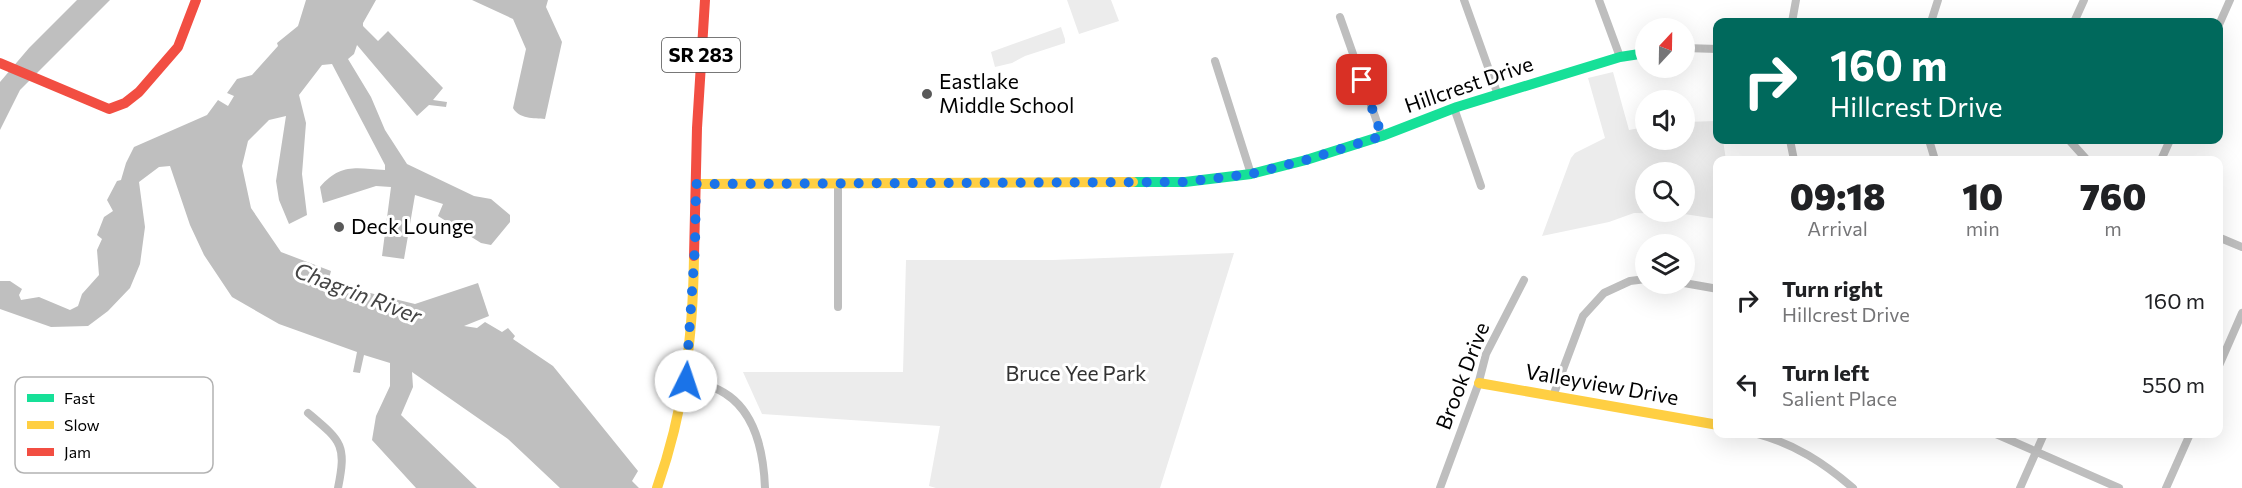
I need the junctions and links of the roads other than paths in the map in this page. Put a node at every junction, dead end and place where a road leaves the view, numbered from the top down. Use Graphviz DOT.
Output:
graph roads {
  1 [pos="196,0"];
  2 [pos="705,0"];
  3 [pos="1464,0"];
  4 [pos="1599,0"];
  5 [pos="1796,0"];
  6 [pos="1938,0"];
  7 [pos="2084,0"];
  8 [pos="2230,0"];
  9 [pos="1340,17"];
  10 [pos="1793,18"];
  11 [pos="1932,18"];
  12 [pos="2076,18"];
  13 [pos="2222,18"];
  14 [pos="1695,48"];
  15 [pos="1713,49"];
  16 [pos="1635,55"];
  17 [pos="1620,57"];
  18 [pos="1215,62"];
  19 [pos="1,63"];
  20 [pos="1498,95"];
  21 [pos="1454,108"];
  22 [pos="1382,136"];
  23 [pos="2073,144"];
  24 [pos="2084,156"];
  25 [pos="1251,174"];
  26 [pos="696,184"];
  27 [pos="838,185"];
  28 [pos="1481,186"];
  29 [pos="2223,239"];
  30 [pos="2242,247"];
  31 [pos="1524,280"];
  32 [pos="1635,280"];
  33 [pos="1695,285"];
  34 [pos="1713,288"];
  35 [pos="838,307"];
  36 [pos="2242,314"];
  37 [pos="2223,357"];
  38 [pos="686,381"];
  39 [pos="1479,383"];
  40 [pos="1553,396"];
  41 [pos="308,413"];
  42 [pos="1713,424"];
  43 [pos="1769,438"];
  44 [pos="2004,438"];
  45 [pos="2042,438"];
  46 [pos="2188,438"];
  47 [pos="2036,453"];
  48 [pos="338,488"];
  49 [pos="657,488"];
  50 [pos="765,488"];
  51 [pos="1440,488"];
  52 [pos="1853,488"];
  53 [pos="2020,488"];
  54 [pos="2119,488"];
  55 [pos="2166,488"];
  1 -- 19 [label="street"];
  2 -- 26 [label="street, SR 283"];
  3 -- 20 [label="street"];
  4 -- 17 [label="street"];
  5 -- 10 [label="street"];
  6 -- 11 [label="street"];
  7 -- 12 [label="street"];
  8 -- 13 [label="street"];
  9 -- 22 [label="street"];
  14 -- 15 [label="street"];
  16 -- 17 [label="street, Hillcrest Drive"];
  17 -- 20 [label="street, Hillcrest Drive"];
  18 -- 25 [label="street"];
  20 -- 21 [label="street, Hillcrest Drive"];
  21 -- 22 [label="street, Hillcrest Drive"];
  21 -- 28 [label="street"];
  22 -- 25 [label="street, Hillcrest Drive"];
  23 -- 24 [label="street"];
  25 -- 27 [label="street, Hillcrest Drive"];
  26 -- 27 [label="street, Hillcrest Drive"];
  26 -- 38 [label="street, SR 283"];
  27 -- 35 [label="street"];
  29 -- 30 [label="street"];
  31 -- 39 [label="street, Brook Drive"];
  32 -- 40 [label="street"];
  33 -- 34 [label="street"];
  36 -- 37 [label="street"];
  38 -- 49 [label="street, SR 283"];
  38 -- 50 [label="street"];
  39 -- 40 [label="street, Valleyview Drive"];
  39 -- 51 [label="street, Brook Drive"];
  40 -- 42 [label="street, Valleyview Drive"];
  41 -- 48 [label="street"];
  43 -- 52 [label="street"];
  44 -- 47 [label="street"];
  45 -- 47 [label="street"];
  46 -- 55 [label="street"];
  47 -- 53 [label="street"];
  47 -- 54 [label="street"];
}
